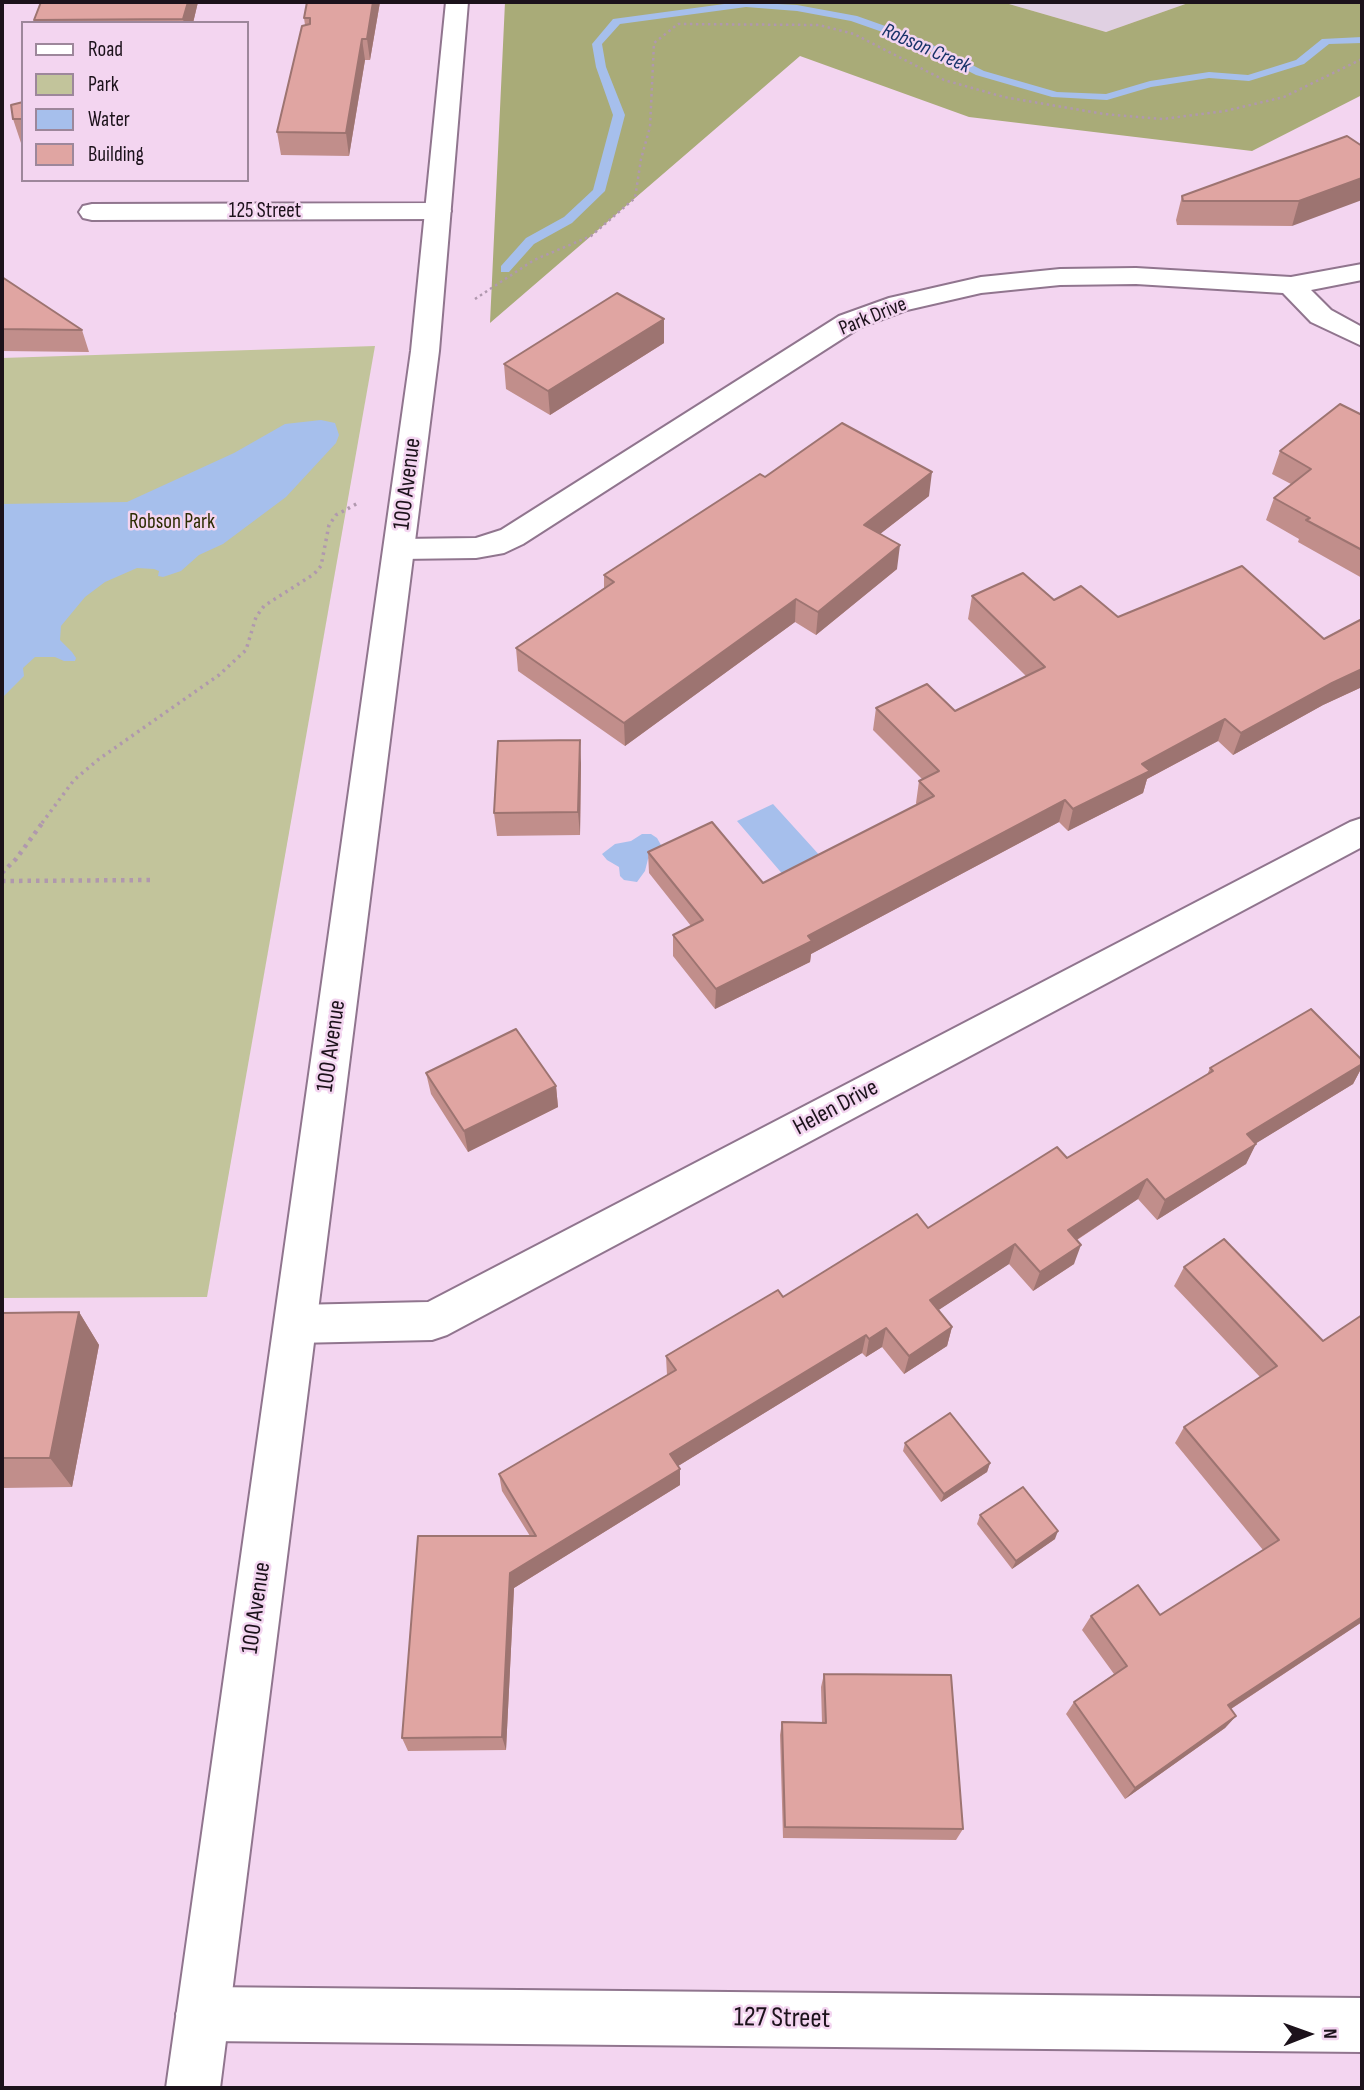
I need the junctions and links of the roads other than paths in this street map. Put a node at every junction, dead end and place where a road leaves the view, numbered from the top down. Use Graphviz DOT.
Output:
graph roads {
  1 [pos="457,2"];
  2 [pos="438,211"];
  3 [pos="92,212"];
  4 [pos="1362,272"];
  5 [pos="1291,285"];
  6 [pos="1362,338"];
  7 [pos="400,549"];
  8 [pos="1362,831"];
  9 [pos="295,1324"];
  10 [pos="202,2014"];
  11 [pos="1362,2025"];
  12 [pos="193,2088"];
  1 -- 2 [label="street, 100 Avenue"];
  2 -- 3 [label="street, 125 Street"];
  2 -- 7 [label="street, 100 Avenue"];
  4 -- 5 [label="street, Park Drive"];
  5 -- 6 [label="street"];
  5 -- 7 [label="street, Park Drive"];
  7 -- 9 [label="street, 100 Avenue"];
  8 -- 9 [label="street, Helen Drive"];
  9 -- 10 [label="street, 100 Avenue"];
  10 -- 11 [label="street, 127 Street"];
  10 -- 12 [label="street, 100 Avenue"];
}
